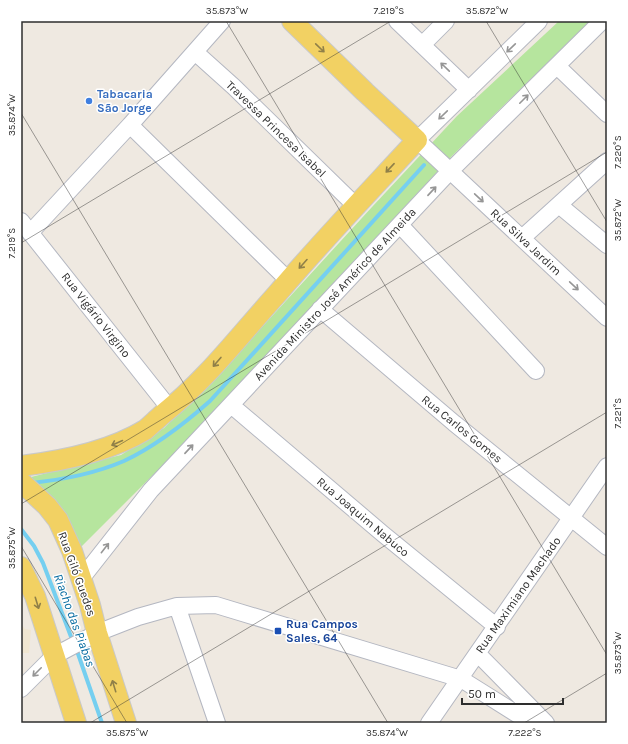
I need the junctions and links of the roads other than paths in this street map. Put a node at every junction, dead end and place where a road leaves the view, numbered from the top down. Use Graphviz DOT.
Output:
graph roads {
  1 [pos="222,21"];
  2 [pos="292,21"];
  3 [pos="397,21"];
  4 [pos="446,21"];
  5 [pos="539,21"];
  6 [pos="602,21"];
  7 [pos="422,45"];
  8 [pos="195,52"];
  9 [pos="557,66"];
  10 [pos="468,90"];
  11 [pos="607,114"];
  12 [pos="130,125"];
  13 [pos="419,142"];
  14 [pos="607,161"];
  15 [pos="447,168"];
  16 [pos="559,205"];
  17 [pos="356,206"];
  18 [pos="400,225"];
  19 [pos="26,227"];
  20 [pos="522,238"];
  21 [pos="607,245"];
  22 [pos="288,280"];
  23 [pos="320,310"];
  24 [pos="607,318"];
  25 [pos="536,371"];
  26 [pos="230,405"];
  27 [pos="170,409"];
  28 [pos="21,466"];
  29 [pos="607,466"];
  30 [pos="21,482"];
  31 [pos="571,518"];
  32 [pos="607,547"];
  33 [pos="21,567"];
  34 [pos="81,579"];
  35 [pos="177,606"];
  36 [pos="497,627"];
  37 [pos="97,633"];
  38 [pos="478,654"];
  39 [pos="54,656"];
  40 [pos="461,679"];
  41 [pos="21,689"];
  42 [pos="76,723"];
  43 [pos="126,723"];
  44 [pos="217,723"];
  45 [pos="429,723"];
  46 [pos="531,723"];
  47 [pos="546,723"];
  1 -- 8 [label="street"];
  2 -- 13 [label="main road, one-way"];
  3 -- 7 [label="street"];
  4 -- 7 [label="street"];
  5 -- 10 [label="street, one-way"];
  6 -- 9 [label="street, Avenida Ministro José Américo de Almeida"];
  10 -- 7 [label="street, one-way"];
  8 -- 12 [label="street"];
  8 -- 17 [label="street, Travessa Princesa Isabel"];
  9 -- 11 [label="street"];
  15 -- 9 [label="street, Avenida Ministro José Américo de Almeida, one-way"];
  10 -- 13 [label="street, one-way"];
  12 -- 19 [label="street"];
  12 -- 22 [label="street"];
  13 -- 15 [label="street, Rua Silva Jardim"];
  13 -- 17 [label="main road, one-way"];
  14 -- 16 [label="street"];
  18 -- 15 [label="street, Avenida Ministro José Américo de Almeida, one-way"];
  15 -- 20 [label="street, Rua Silva Jardim, one-way"];
  16 -- 20 [label="street"];
  16 -- 21 [label="street"];
  17 -- 22 [label="main road, one-way"];
  18 -- 23 [label="street, Avenida Ministro José Américo de Almeida"];
  18 -- 25 [label="street"];
  19 -- 27 [label="street, Rua Vigário Virgino"];
  20 -- 24 [label="street, Rua Silva Jardim, one-way"];
  22 -- 27 [label="main road, one-way"];
  23 -- 26 [label="street, Avenida Ministro José Américo de Almeida"];
  23 -- 31 [label="street, Rua Carlos Gomes"];
  34 -- 26 [label="street, Avenida Ministro José Américo de Almeida, one-way"];
  26 -- 36 [label="street, Rua Joaquim Nabuco"];
  27 -- 28 [label="main road, one-way"];
  29 -- 31 [label="street, Rua Maximiano Machado"];
  30 -- 34 [label="main road, Rua Giló Guedes"];
  31 -- 32 [label="street, Rua Carlos Gomes"];
  31 -- 36 [label="street, Rua Maximiano Machado"];
  33 -- 39 [label="main road, one-way"];
  34 -- 37 [label="main road, Rua Giló Guedes"];
  35 -- 37 [label="street"];
  35 -- 40 [label="street"];
  35 -- 44 [label="street"];
  36 -- 38 [label="street, Rua Maximiano Machado"];
  37 -- 39 [label="street"];
  43 -- 37 [label="main road, Rua Giló Guedes, one-way"];
  38 -- 40 [label="street, Rua Maximiano Machado"];
  38 -- 47 [label="street"];
  39 -- 41 [label="street, one-way"];
  39 -- 42 [label="main road"];
  40 -- 45 [label="street, Rua Maximiano Machado"];
  40 -- 46 [label="street"];
}
